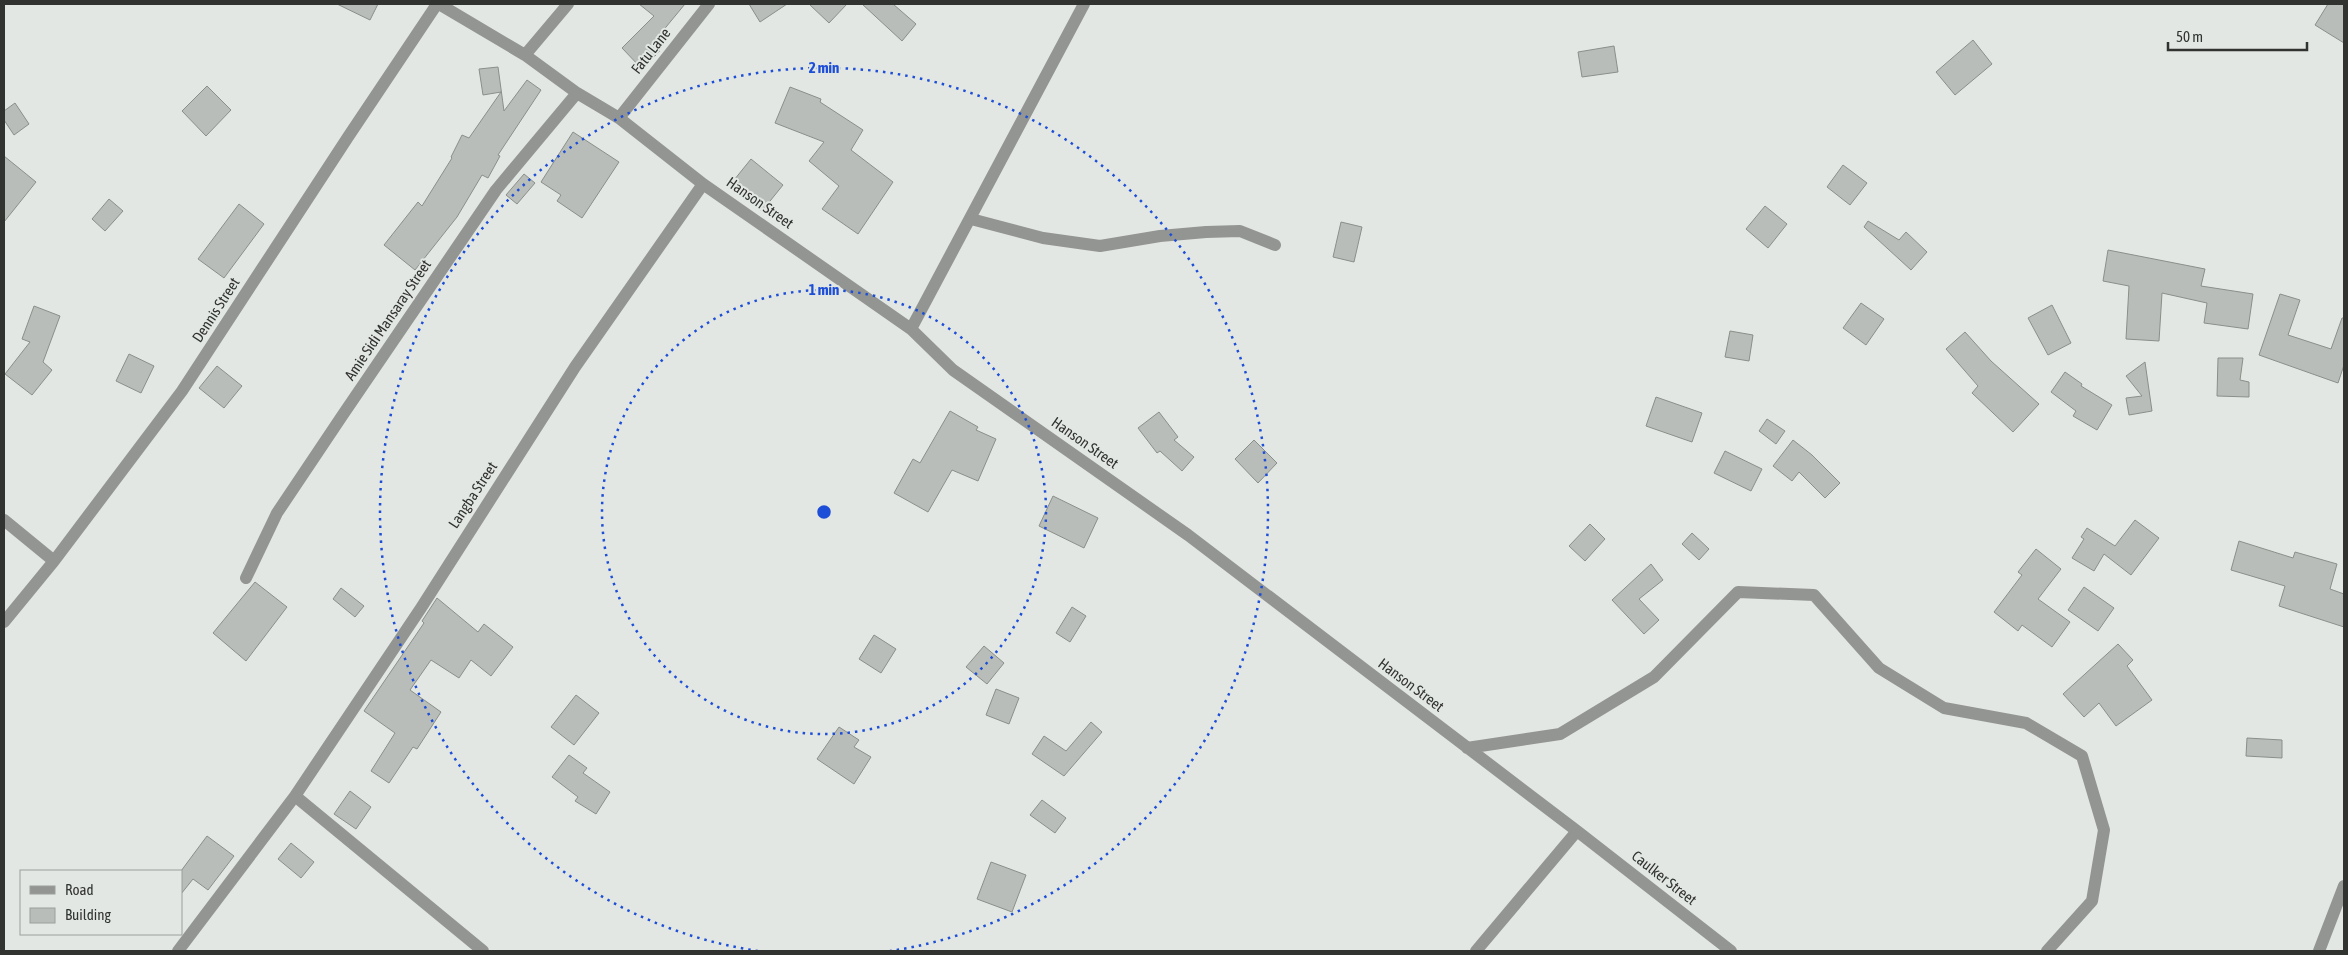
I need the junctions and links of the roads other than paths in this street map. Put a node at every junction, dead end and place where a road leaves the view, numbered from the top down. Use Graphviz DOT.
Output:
graph roads {
  1 [pos="438,4"];
  2 [pos="568,4"];
  3 [pos="709,4"];
  4 [pos="1084,4"];
  5 [pos="525,55"];
  6 [pos="577,93"];
  7 [pos="619,118"];
  8 [pos="704,184"];
  9 [pos="971,219"];
  10 [pos="1275,245"];
  11 [pos="911,329"];
  12 [pos="4,520"];
  13 [pos="54,561"];
  14 [pos="246,578"];
  15 [pos="4,622"];
  16 [pos="1467,748"];
  17 [pos="295,796"];
  18 [pos="1577,831"];
  19 [pos="2344,886"];
  20 [pos="178,951"];
  21 [pos="483,951"];
  22 [pos="1476,951"];
  23 [pos="1730,951"];
  24 [pos="2048,951"];
  25 [pos="2319,951"];
  1 -- 5 [label="street, Hanson Street"];
  1 -- 13 [label="street, Dennis Street"];
  2 -- 5 [label="street"];
  3 -- 7 [label="street, Fatu Lane"];
  4 -- 9 [label="street"];
  5 -- 6 [label="street, Hanson Street"];
  6 -- 7 [label="street, Hanson Street"];
  6 -- 14 [label="street, Amie Sidi Mansaray Street"];
  7 -- 8 [label="street, Hanson Street"];
  8 -- 11 [label="street, Hanson Street"];
  8 -- 17 [label="street, Langba Street"];
  9 -- 10 [label="street"];
  9 -- 11 [label="street"];
  11 -- 16 [label="street, Hanson Street"];
  12 -- 13 [label="street"];
  13 -- 15 [label="street, Dennis Street"];
  16 -- 18 [label="street, Hanson Street"];
  16 -- 24 [label="street"];
  17 -- 20 [label="street, Langba Street"];
  17 -- 21 [label="street"];
  18 -- 22 [label="street"];
  18 -- 23 [label="street, Caulker Street"];
  19 -- 25 [label="street"];
}
